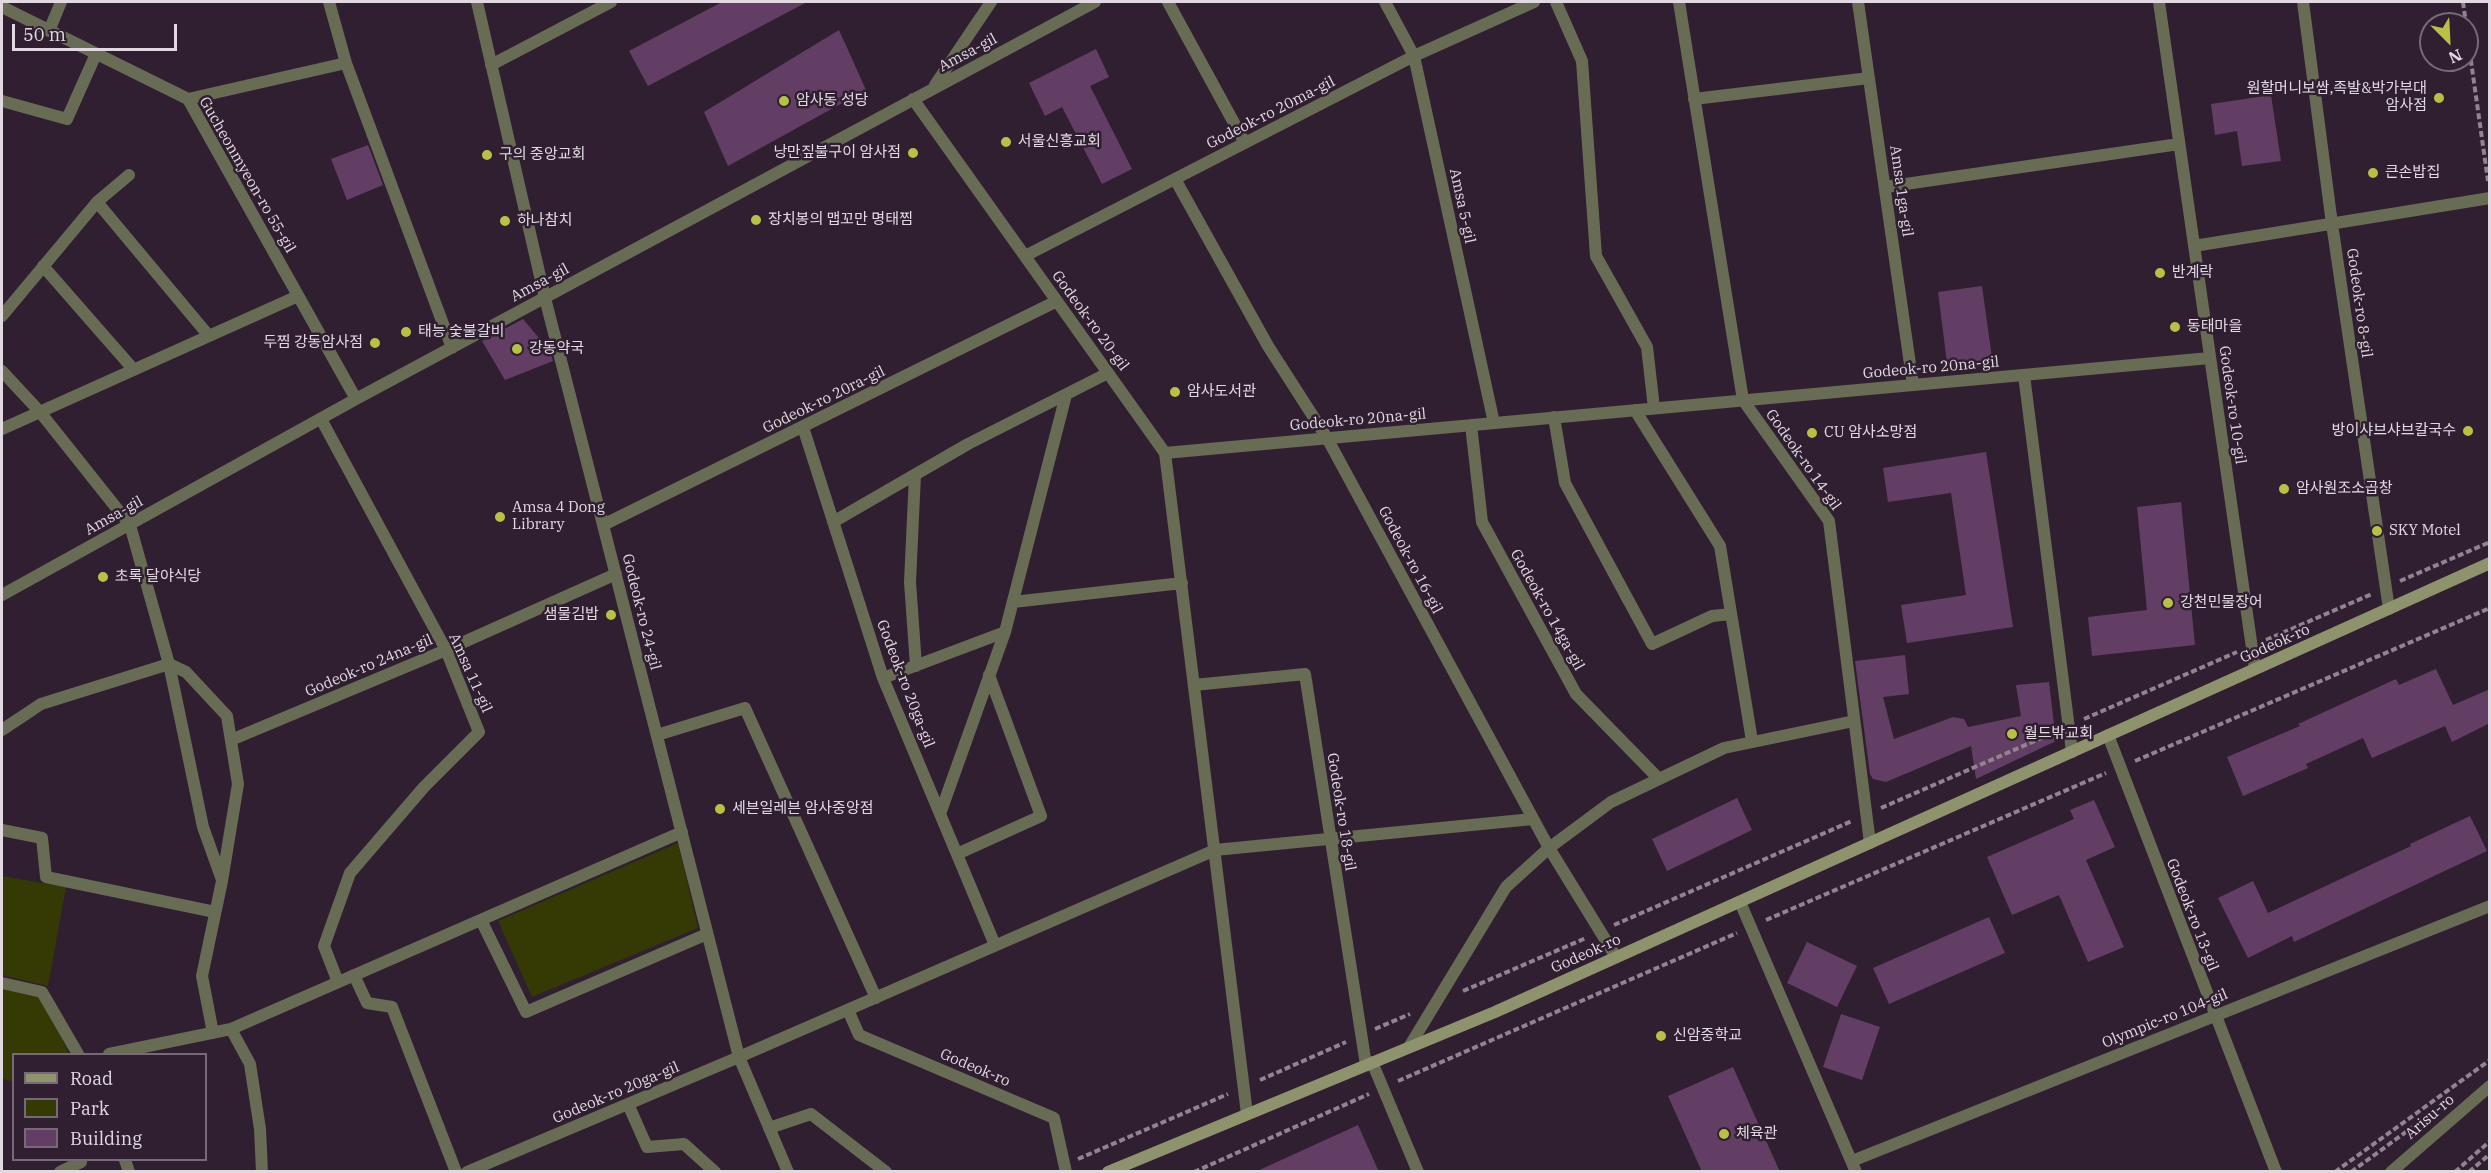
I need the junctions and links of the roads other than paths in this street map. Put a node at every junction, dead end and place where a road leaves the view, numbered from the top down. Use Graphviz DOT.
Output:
graph roads {
  1 [pos="61,2"];
  2 [pos="329,2"];
  3 [pos="477,2"];
  4 [pos="611,2"];
  5 [pos="991,2"];
  6 [pos="1095,2"];
  7 [pos="1168,2"];
  8 [pos="1385,2"];
  9 [pos="1534,2"];
  10 [pos="1556,2"];
  11 [pos="1678,2"];
  12 [pos="1858,2"];
  13 [pos="2159,2"];
  14 [pos="2303,2"];
  15 [pos="2,8"];
  16 [pos="49,31"];
  17 [pos="96,54"];
  18 [pos="1414,56"];
  19 [pos="346,63"];
  20 [pos="491,65"];
  21 [pos="1869,78"];
  22 [pos="933,89"];
  23 [pos="188,99"];
  24 [pos="913,99"];
  25 [pos="1694,99"];
  26 [pos="2,101"];
  27 [pos="1245,143"];
  28 [pos="2179,144"];
  29 [pos="129,175"];
  30 [pos="1176,179"];
  31 [pos="1885,187"];
  32 [pos="2490,198"];
  33 [pos="97,202"];
  34 [pos="2332,224"];
  35 [pos="2194,246"];
  36 [pos="1025,256"];
  37 [pos="43,267"];
  38 [pos="298,296"];
  39 [pos="545,298"];
  40 [pos="1057,301"];
  41 [pos="2,316"];
  42 [pos="209,336"];
  43 [pos="452,348"];
  44 [pos="2210,358"];
  45 [pos="134,370"];
  46 [pos="2,371"];
  47 [pos="1108,373"];
  48 [pos="2024,375"];
  49 [pos="1914,385"];
  50 [pos="1066,395"];
  51 [pos="356,399"];
  52 [pos="1743,400"];
  53 [pos="1654,408"];
  54 [pos="1635,410"];
  55 [pos="40,412"];
  56 [pos="1554,417"];
  57 [pos="321,419"];
  58 [pos="1494,423"];
  59 [pos="1471,425"];
  60 [pos="802,427"];
  61 [pos="2,429"];
  62 [pos="1327,438"];
  63 [pos="1165,453"];
  64 [pos="915,475"];
  65 [pos="833,522"];
  66 [pos="130,525"];
  67 [pos="603,525"];
  68 [pos="2490,563"];
  69 [pos="616,574"];
  70 [pos="1182,584"];
  71 [pos="2,595"];
  72 [pos="1012,602"];
  73 [pos="2389,609"];
  74 [pos="1731,614"];
  75 [pos="1005,632"];
  76 [pos="446,650"];
  77 [pos="169,664"];
  78 [pos="916,666"];
  79 [pos="2254,669"];
  80 [pos="990,675"];
  81 [pos="883,678"];
  82 [pos="1194,685"];
  83 [pos="1854,721"];
  84 [pos="2,730"];
  85 [pos="657,735"];
  86 [pos="2108,735"];
  87 [pos="231,740"];
  88 [pos="1752,741"];
  89 [pos="2072,752"];
  90 [pos="1659,779"];
  91 [pos="940,814"];
  92 [pos="1533,819"];
  93 [pos="2,830"];
  94 [pos="682,832"];
  95 [pos="1329,839"];
  96 [pos="1870,843"];
  97 [pos="1549,848"];
  98 [pos="1215,850"];
  99 [pos="957,854"];
  100 [pos="222,881"];
  101 [pos="1740,902"];
  102 [pos="2490,906"];
  103 [pos="215,912"];
  104 [pos="481,920"];
  105 [pos="707,934"];
  106 [pos="995,945"];
  107 [pos="1616,957"];
  108 [pos="354,975"];
  109 [pos="2,982"];
  110 [pos="338,982"];
  111 [pos="876,998"];
  112 [pos="848,1010"];
  113 [pos="2215,1016"];
  114 [pos="231,1029"];
  115 [pos="213,1033"];
  116 [pos="1410,1047"];
  117 [pos="77,1053"];
  118 [pos="114,1053"];
  119 [pos="739,1057"];
  120 [pos="1369,1064"];
  121 [pos="2490,1086"];
  122 [pos="628,1104"];
  123 [pos="1247,1114"];
  124 [pos="769,1128"];
  125 [pos="81,1162"];
  126 [pos="1854,1166"];
  127 [pos="1065,1168"];
  128 [pos="60,1172"];
  129 [pos="262,1172"];
  130 [pos="456,1172"];
  131 [pos="467,1172"];
  132 [pos="715,1172"];
  133 [pos="788,1172"];
  134 [pos="886,1172"];
  135 [pos="1108,1172"];
  136 [pos="1419,1172"];
  137 [pos="2276,1172"];
  138 [pos="2391,1172"];
  1 -- 16 [label="street"];
  2 -- 19 [label="street"];
  3 -- 20 [label="street, Godeok-ro 24-gil"];
  4 -- 20 [label="street"];
  5 -- 22 [label="street"];
  6 -- 22 [label="street, Amsa-gil"];
  7 -- 27 [label="street"];
  8 -- 18 [label="street, Amsa 5-gil"];
  9 -- 18 [label="street, Godeok-ro 20ma-gil"];
  10 -- 53 [label="street"];
  11 -- 25 [label="street, Godeok-ro 14-gil"];
  12 -- 21 [label="street, Amsa 1ga-gil"];
  13 -- 28 [label="street, Godeok-ro 10-gil"];
  14 -- 34 [label="street, Godeok-ro 8-gil"];
  15 -- 16 [label="street, Gucheonmyeon-ro 55-gil"];
  16 -- 17 [label="street, Gucheonmyeon-ro 55-gil"];
  17 -- 23 [label="street, Gucheonmyeon-ro 55-gil"];
  17 -- 26 [label="street"];
  18 -- 27 [label="street, Godeok-ro 20ma-gil"];
  18 -- 58 [label="street, Amsa 5-gil"];
  19 -- 23 [label="street"];
  19 -- 43 [label="street"];
  20 -- 39 [label="street, Godeok-ro 24-gil"];
  21 -- 25 [label="street"];
  21 -- 31 [label="street, Amsa 1ga-gil"];
  22 -- 24 [label="street, Amsa-gil"];
  23 -- 38 [label="street, Gucheonmyeon-ro 55-gil"];
  24 -- 36 [label="street, Godeok-ro 20-gil"];
  24 -- 39 [label="street, Amsa-gil"];
  25 -- 52 [label="street, Godeok-ro 14-gil"];
  27 -- 30 [label="street, Godeok-ro 20ma-gil"];
  28 -- 31 [label="street"];
  28 -- 35 [label="street, Godeok-ro 10-gil"];
  29 -- 33 [label="street"];
  30 -- 36 [label="street, Godeok-ro 20ma-gil"];
  30 -- 62 [label="street, Godeok-ro 16-gil"];
  31 -- 49 [label="street, Amsa 1ga-gil"];
  32 -- 34 [label="street"];
  33 -- 37 [label="street"];
  33 -- 42 [label="street"];
  34 -- 35 [label="street"];
  34 -- 73 [label="street, Godeok-ro 8-gil"];
  35 -- 44 [label="street, Godeok-ro 10-gil"];
  36 -- 40 [label="street, Godeok-ro 20-gil"];
  37 -- 41 [label="street"];
  37 -- 45 [label="street"];
  38 -- 42 [label="street"];
  38 -- 51 [label="street, Gucheonmyeon-ro 55-gil"];
  39 -- 43 [label="street, Amsa-gil"];
  39 -- 67 [label="street, Godeok-ro 24-gil"];
  40 -- 47 [label="street, Godeok-ro 20-gil"];
  40 -- 60 [label="street, Godeok-ro 20ra-gil"];
  42 -- 45 [label="street"];
  43 -- 51 [label="street, Amsa-gil"];
  44 -- 48 [label="street, Godeok-ro 20na-gil"];
  44 -- 79 [label="street, Godeok-ro 10-gil"];
  45 -- 55 [label="street"];
  46 -- 55 [label="street"];
  47 -- 50 [label="street"];
  47 -- 63 [label="street, Godeok-ro 20-gil"];
  48 -- 49 [label="street, Godeok-ro 20na-gil"];
  48 -- 89 [label="street"];
  49 -- 52 [label="street, Godeok-ro 20na-gil"];
  50 -- 64 [label="street"];
  50 -- 72 [label="street"];
  51 -- 57 [label="street, Amsa-gil"];
  52 -- 53 [label="street, Godeok-ro 20na-gil"];
  52 -- 83 [label="street, Godeok-ro 14-gil"];
  53 -- 54 [label="street, Godeok-ro 20na-gil"];
  54 -- 56 [label="street, Godeok-ro 20na-gil"];
  54 -- 74 [label="street"];
  55 -- 61 [label="street"];
  55 -- 66 [label="street"];
  56 -- 58 [label="street, Godeok-ro 20na-gil"];
  56 -- 74 [label="street"];
  57 -- 66 [label="street, Amsa-gil"];
  57 -- 76 [label="street, Amsa 11-gil"];
  58 -- 59 [label="street, Godeok-ro 20na-gil"];
  59 -- 62 [label="street, Godeok-ro 20na-gil"];
  59 -- 90 [label="street, Godeok-ro 14ga-gil"];
  60 -- 65 [label="street, Godeok-ro 20ga-gil"];
  60 -- 67 [label="street, Godeok-ro 20ra-gil"];
  62 -- 63 [label="street, Godeok-ro 20na-gil"];
  62 -- 92 [label="street, Godeok-ro 16-gil"];
  63 -- 70 [label="street, Godeok-ro 20-gil"];
  64 -- 65 [label="street"];
  64 -- 78 [label="street"];
  65 -- 81 [label="street, Godeok-ro 20ga-gil"];
  66 -- 71 [label="street, Amsa-gil"];
  66 -- 77 [label="street"];
  67 -- 69 [label="street, Godeok-ro 24-gil"];
  68 -- 73 [label="main road, Godeok-ro"];
  69 -- 76 [label="street, Godeok-ro 24na-gil"];
  69 -- 85 [label="street, Godeok-ro 24-gil"];
  70 -- 72 [label="street"];
  70 -- 82 [label="street, Godeok-ro 20-gil"];
  72 -- 75 [label="street"];
  73 -- 79 [label="main road, Godeok-ro"];
  74 -- 88 [label="street"];
  75 -- 78 [label="street"];
  75 -- 80 [label="street"];
  76 -- 87 [label="street, Godeok-ro 24na-gil"];
  76 -- 110 [label="street, Amsa 11-gil"];
  77 -- 84 [label="street"];
  77 -- 87 [label="street"];
  77 -- 100 [label="street"];
  78 -- 81 [label="street"];
  79 -- 86 [label="main road, Godeok-ro"];
  80 -- 91 [label="street"];
  80 -- 99 [label="street"];
  81 -- 91 [label="street, Godeok-ro 20ga-gil"];
  82 -- 95 [label="street, Godeok-ro 18-gil"];
  82 -- 98 [label="street, Godeok-ro 20-gil"];
  83 -- 88 [label="street"];
  83 -- 96 [label="street, Godeok-ro 14-gil"];
  85 -- 94 [label="street, Godeok-ro 24-gil"];
  85 -- 111 [label="street"];
  86 -- 89 [label="main road, Godeok-ro"];
  86 -- 113 [label="street, Godeok-ro 13-gil"];
  87 -- 100 [label="street"];
  88 -- 90 [label="street"];
  89 -- 96 [label="main road, Godeok-ro"];
  90 -- 97 [label="street"];
  91 -- 99 [label="street, Godeok-ro 20ga-gil"];
  92 -- 95 [label="street"];
  92 -- 97 [label="street, Godeok-ro 16-gil"];
  93 -- 103 [label="street"];
  94 -- 104 [label="street"];
  94 -- 105 [label="street, Godeok-ro 24-gil"];
  95 -- 98 [label="street"];
  95 -- 120 [label="street, Godeok-ro 18-gil"];
  96 -- 101 [label="main road, Godeok-ro"];
  97 -- 107 [label="street, Godeok-ro 16-gil"];
  97 -- 116 [label="street"];
  98 -- 106 [label="street, Godeok-ro 20ga-gil"];
  98 -- 123 [label="street, Godeok-ro 20-gil"];
  99 -- 106 [label="street, Godeok-ro 20ga-gil"];
  100 -- 103 [label="street"];
  101 -- 107 [label="main road, Godeok-ro"];
  101 -- 126 [label="street"];
  102 -- 113 [label="street, Olympic-ro 104-gil"];
  103 -- 115 [label="street"];
  104 -- 105 [label="street"];
  104 -- 108 [label="street"];
  105 -- 119 [label="street, Godeok-ro 24-gil"];
  106 -- 111 [label="street, Godeok-ro 20ga-gil"];
  107 -- 116 [label="main road, Godeok-ro"];
  108 -- 110 [label="street"];
  108 -- 130 [label="street"];
  109 -- 117 [label="street"];
  110 -- 114 [label="street"];
  111 -- 112 [label="street, Godeok-ro 20ga-gil"];
  112 -- 119 [label="street, Godeok-ro 20ga-gil"];
  112 -- 127 [label="street, Godeok-ro"];
  113 -- 126 [label="street, Olympic-ro 104-gil"];
  113 -- 137 [label="street, Godeok-ro 13-gil"];
  114 -- 115 [label="street"];
  114 -- 129 [label="street"];
  115 -- 118 [label="street"];
  116 -- 120 [label="main road, Godeok-ro"];
  119 -- 122 [label="street, Godeok-ro 20ga-gil"];
  119 -- 124 [label="street, Godeok-ro 24-gil"];
  120 -- 123 [label="main road, Godeok-ro"];
  120 -- 136 [label="street, Godeok-ro 18-gil"];
  121 -- 138 [label="street, Arisu-ro"];
  122 -- 131 [label="street, Godeok-ro 20ga-gil"];
  122 -- 132 [label="street"];
  123 -- 135 [label="main road, Godeok-ro"];
  124 -- 133 [label="street, Godeok-ro 24-gil"];
  124 -- 134 [label="street"];
  125 -- 128 [label="street"];
}
